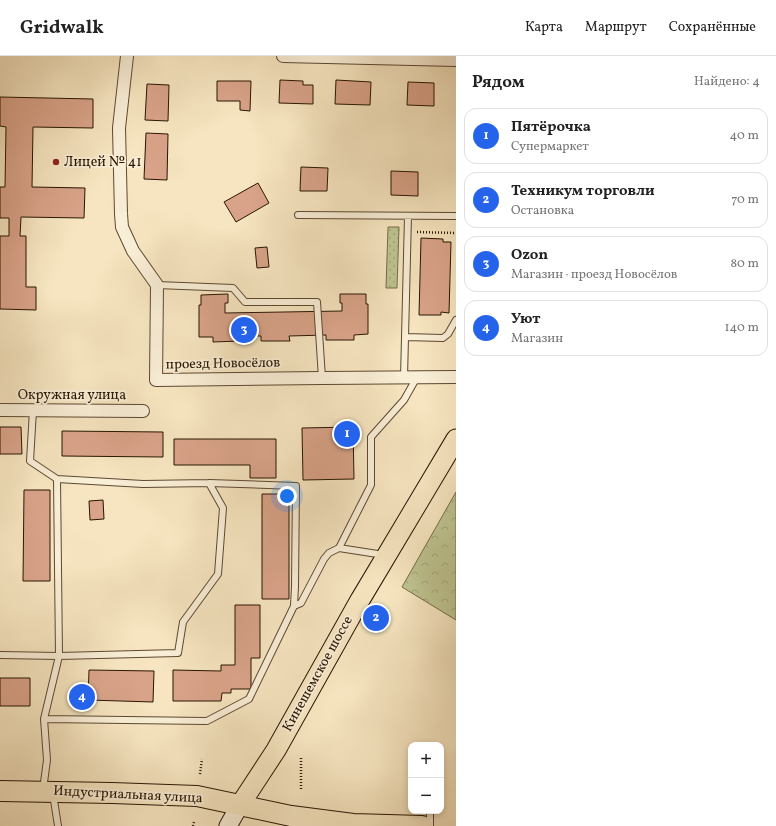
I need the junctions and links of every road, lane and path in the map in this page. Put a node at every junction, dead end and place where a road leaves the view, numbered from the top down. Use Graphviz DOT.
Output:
graph roads {
  1 [pos="127,56"];
  2 [pos="283,56"];
  3 [pos="456,60"];
  4 [pos="298,215"];
  5 [pos="408,216"];
  6 [pos="456,216"];
  7 [pos="408,232"];
  8 [pos="456,233"];
  9 [pos="157,285"];
  10 [pos="456,320"];
  11 [pos="405,337"];
  12 [pos="456,377"];
  13 [pos="322,378"];
  14 [pos="404,378"];
  15 [pos="417,378"];
  16 [pos="0,410"];
  17 [pos="33,410"];
  18 [pos="143,411"];
  19 [pos="456,441"];
  20 [pos="57,479"];
  21 [pos="209,483"];
  22 [pos="339,548"];
  23 [pos="386,555"];
  24 [pos="294,606"];
  25 [pos="0,655"];
  26 [pos="59,656"];
  27 [pos="44,719"];
  28 [pos="301,757"];
  29 [pos="202,758"];
  30 [pos="200,774"];
  31 [pos="300,789"];
  32 [pos="0,791"];
  33 [pos="48,791"];
  34 [pos="240,805"];
  35 [pos="430,814"];
  36 [pos="194,822"];
  37 [pos="58,826"];
  38 [pos="193,826"];
  39 [pos="228,826"];
  40 [pos="416,826"];
  41 [pos="422,826"];
  42 [pos="430,826"];
  1 -- 9 [label="street"];
  2 -- 3 [label="street"];
  4 -- 5 [label="lane"];
  5 -- 6 [label="lane"];
  5 -- 7 [label="lane"];
  7 -- 8 [label="path"];
  7 -- 11 [label="lane"];
  9 -- 13 [label="lane"];
  9 -- 13 [label="street, проезд Новосёлов"];
  10 -- 11 [label="lane"];
  11 -- 14 [label="lane"];
  12 -- 15 [label="street, проезд Новосёлов"];
  13 -- 14 [label="street, проезд Новосёлов"];
  14 -- 15 [label="street, проезд Новосёлов"];
  15 -- 22 [label="lane"];
  16 -- 17 [label="street, Окружная улица"];
  17 -- 18 [label="street, Окружная улица"];
  17 -- 20 [label="lane"];
  19 -- 23 [label="main road, Кинешемское шоссе"];
  20 -- 21 [label="lane"];
  20 -- 26 [label="lane"];
  21 -- 24 [label="lane"];
  21 -- 26 [label="lane"];
  22 -- 23 [label="lane"];
  22 -- 24 [label="lane"];
  23 -- 34 [label="main road, Кинешемское шоссе"];
  24 -- 27 [label="lane"];
  25 -- 26 [label="lane"];
  26 -- 27 [label="lane"];
  27 -- 33 [label="lane"];
  28 -- 31 [label="path"];
  29 -- 30 [label="path"];
  32 -- 33 [label="highway, Индустриальная улица"];
  33 -- 34 [label="highway, Индустриальная улица"];
  33 -- 37 [label="lane"];
  34 -- 39 [label="main road, Кинешемское шоссе"];
  34 -- 40 [label="highway, Индустриальная улица"];
  35 -- 42 [label="lane"];
  36 -- 38 [label="path"];
  40 -- 41 [label="highway, Индустриальная улица"];
}
